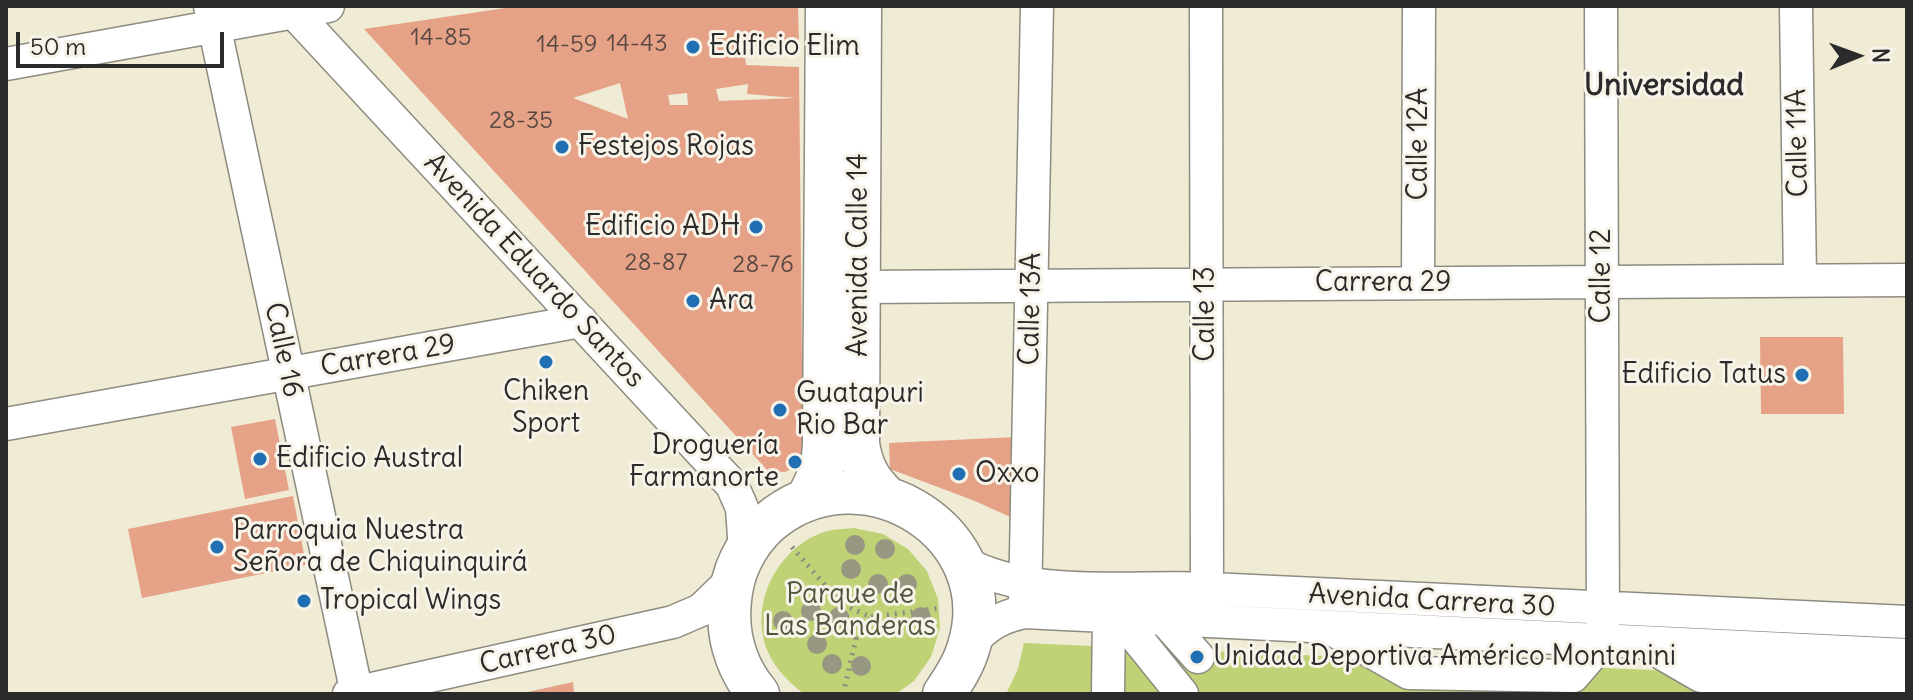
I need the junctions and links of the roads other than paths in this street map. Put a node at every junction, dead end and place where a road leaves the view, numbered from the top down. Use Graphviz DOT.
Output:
graph roads {
  1 [pos="328,6"];
  2 [pos="827,6"];
  3 [pos="860,6"];
  4 [pos="1037,6"];
  5 [pos="1206,6"];
  6 [pos="1419,6"];
  7 [pos="1601,6"];
  8 [pos="1796,6"];
  9 [pos="291,9"];
  10 [pos="212,16"];
  11 [pos="6,64"];
  12 [pos="1800,280"];
  13 [pos="1907,280"];
  14 [pos="1602,282"];
  15 [pos="1418,283"];
  16 [pos="1206,284"];
  17 [pos="1031,286"];
  18 [pos="859,287"];
  19 [pos="581,321"];
  20 [pos="288,373"];
  21 [pos="6,424"];
  22 [pos="885,496"];
  23 [pos="808,498"];
  24 [pos="749,551"];
  25 [pos="961,561"];
  26 [pos="1207,589"];
  27 [pos="1025,598"];
  28 [pos="1115,617"];
  29 [pos="1165,620"];
  30 [pos="1207,622"];
  31 [pos="1907,622"];
  32 [pos="971,624"];
  33 [pos="1603,626"];
  34 [pos="1645,643"];
  35 [pos="1907,655"];
  36 [pos="1198,657"];
  37 [pos="1907,683"];
  38 [pos="354,693"];
  39 [pos="758,694"];
  40 [pos="944,694"];
  41 [pos="1108,694"];
  42 [pos="1182,694"];
  1 -- 9 [label="street"];
  2 -- 23 [label="main road, Avenida Calle 14"];
  3 -- 18 [label="main road, Avenida Calle 14"];
  4 -- 17 [label="street, Calle 13A"];
  5 -- 16 [label="street, Calle 13"];
  6 -- 15 [label="street, Calle 12A"];
  7 -- 14 [label="street, Calle 12"];
  8 -- 12 [label="street, Calle 11A"];
  9 -- 10 [label="street"];
  9 -- 19 [label="street, Avenida Eduardo Santos"];
  10 -- 11 [label="street"];
  10 -- 20 [label="street, Calle 16"];
  12 -- 13 [label="street, Carrera 29"];
  12 -- 14 [label="street, Carrera 29"];
  14 -- 15 [label="street, Carrera 29"];
  14 -- 33 [label="street, Calle 12"];
  15 -- 16 [label="street, Carrera 29"];
  16 -- 17 [label="street, Carrera 29"];
  16 -- 26 [label="street, Calle 13"];
  17 -- 18 [label="street, Carrera 29"];
  17 -- 27 [label="street, Calle 13A"];
  18 -- 22 [label="main road, Avenida Calle 14"];
  19 -- 20 [label="street, Carrera 29"];
  19 -- 24 [label="street, Avenida Eduardo Santos"];
  20 -- 21 [label="street, Carrera 29"];
  20 -- 38 [label="street, Calle 16"];
  22 -- 23 [label="main road"];
  22 -- 25 [label="main road"];
  23 -- 24 [label="main road"];
  24 -- 38 [label="street, Carrera 30"];
  24 -- 39 [label="main road"];
  25 -- 27 [label="street, Avenida Carrera 30"];
  25 -- 32 [label="main road"];
  26 -- 27 [label="street, Avenida Carrera 30"];
  26 -- 30 [label="street, Calle 13"];
  26 -- 33 [label="street, Avenida Carrera 30"];
  27 -- 28 [label="street, Avenida Carrera 30"];
  27 -- 32 [label="street, Avenida Carrera 30"];
  28 -- 29 [label="street, Avenida Carrera 30"];
  28 -- 41 [label="street"];
  28 -- 42 [label="street"];
  29 -- 30 [label="street, Avenida Carrera 30"];
  29 -- 36 [label="street"];
  30 -- 33 [label="street, Avenida Carrera 30"];
  31 -- 33 [label="street, Avenida Carrera 30"];
  32 -- 40 [label="main road"];
  33 -- 34 [label="street, Avenida Carrera 30"];
  34 -- 35 [label="street, Avenida Carrera 30"];
  34 -- 37 [label="street"];
}
